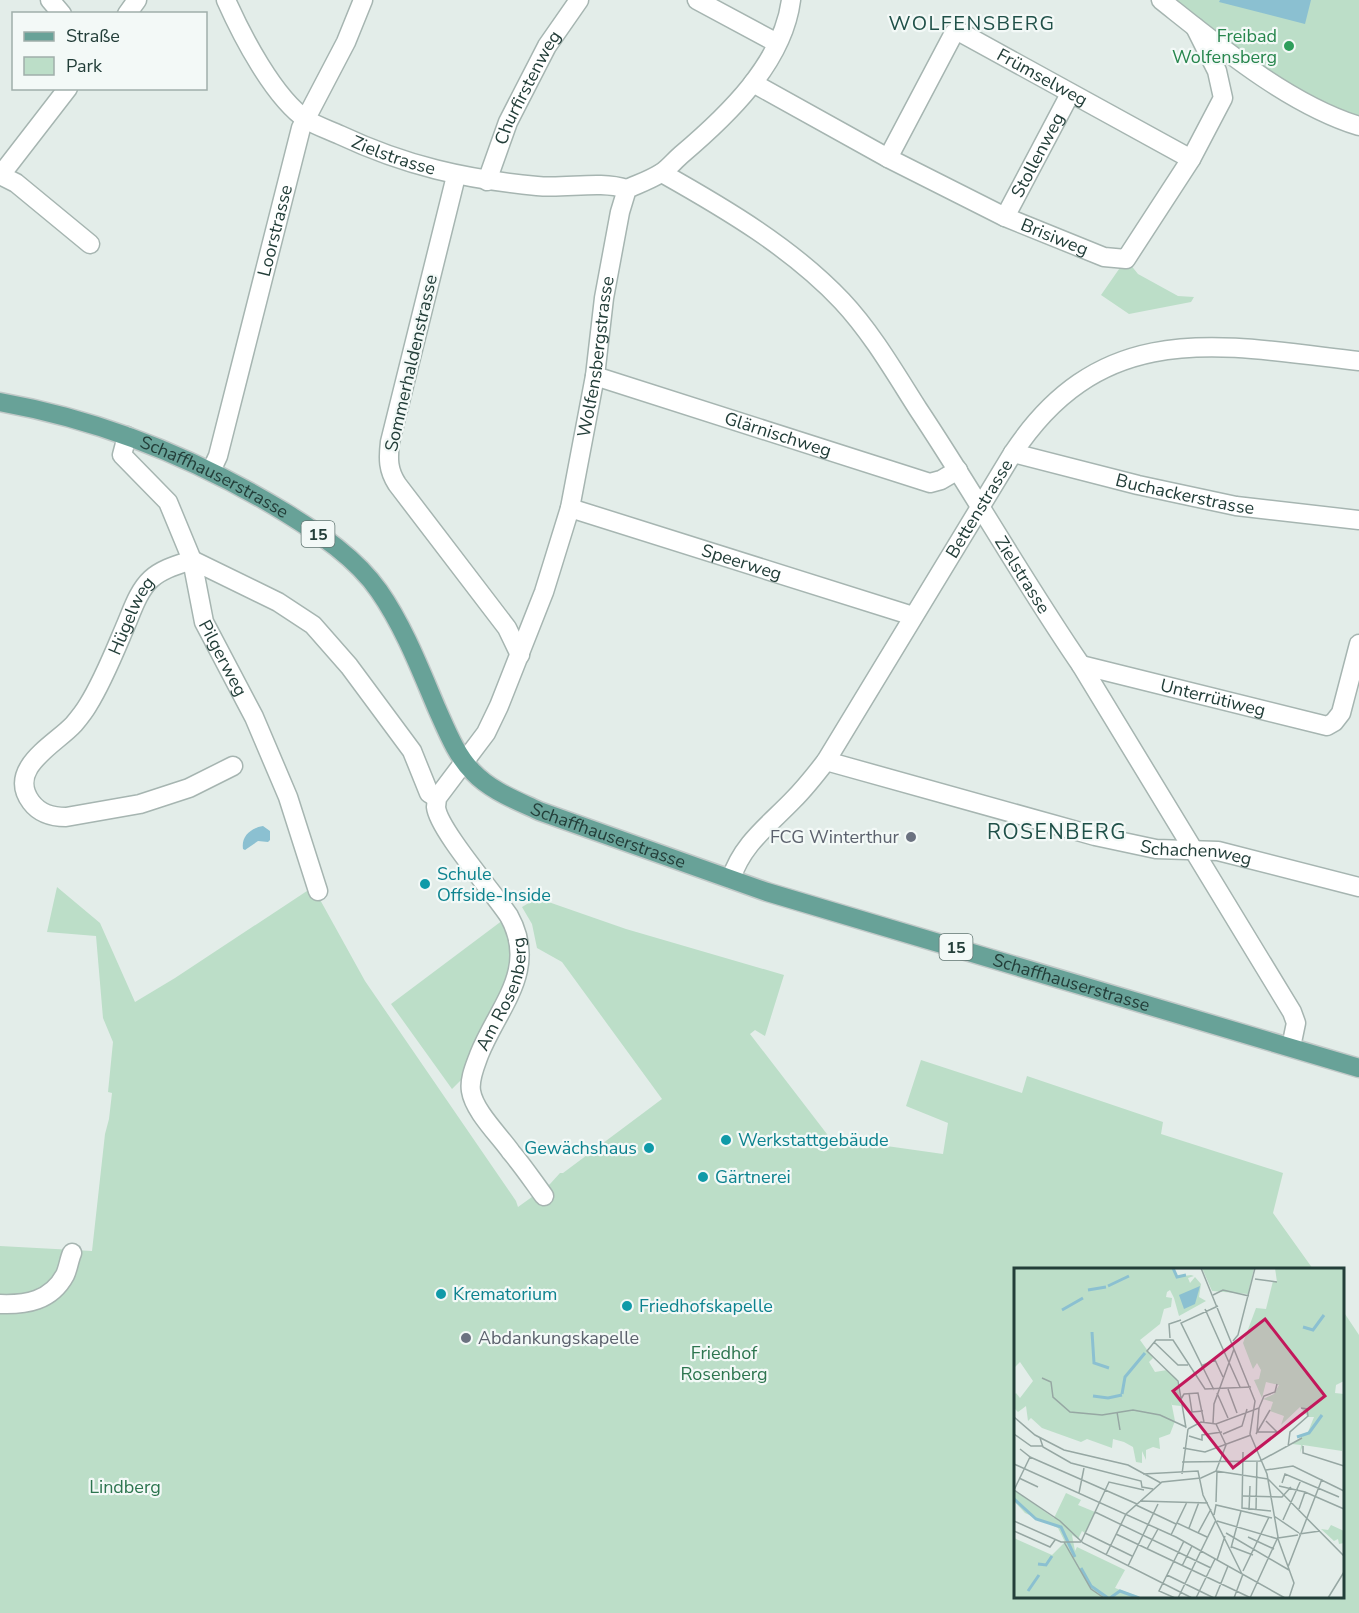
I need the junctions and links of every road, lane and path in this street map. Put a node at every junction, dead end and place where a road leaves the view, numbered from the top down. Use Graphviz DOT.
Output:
graph roads {
  1 [pos="50,0"];
  2 [pos="226,0"];
  3 [pos="363,0"];
  4 [pos="579,0"];
  5 [pos="697,0"];
  6 [pos="791,0"];
  7 [pos="1161,0"];
  8 [pos="60,12"];
  9 [pos="1195,27"];
  10 [pos="777,43"];
  11 [pos="753,83"];
  12 [pos="66,90"];
  13 [pos="1071,93"];
  14 [pos="307,120"];
  15 [pos="1359,126"];
  16 [pos="888,158"];
  17 [pos="1191,159"];
  18 [pos="662,173"];
  19 [pos="0,176"];
  20 [pos="456,176"];
  21 [pos="487,181"];
  22 [pos="627,189"];
  23 [pos="1005,217"];
  24 [pos="90,244"];
  25 [pos="1359,361"];
  26 [pos="595,376"];
  27 [pos="0,402"];
  28 [pos="127,436"];
  29 [pos="1013,453"];
  30 [pos="958,470"];
  31 [pos="211,471"];
  32 [pos="980,505"];
  33 [pos="570,508"];
  34 [pos="1359,520"];
  35 [pos="192,560"];
  36 [pos="914,616"];
  37 [pos="1359,644"];
  38 [pos="520,655"];
  39 [pos="1081,665"];
  40 [pos="826,761"];
  41 [pos="464,762"];
  42 [pos="233,766"];
  43 [pos="437,798"];
  44 [pos="1194,851"];
  45 [pos="731,879"];
  46 [pos="1359,887"];
  47 [pos="318,891"];
  48 [pos="1291,1047"];
  49 [pos="1359,1068"];
  50 [pos="544,1196"];
  51 [pos="72,1253"];
  52 [pos="0,1304"];
  1 -- 8 [label="street"];
  2 -- 14 [label="street, Zielstrasse"];
  3 -- 14 [label="street, Loorstrasse"];
  4 -- 21 [label="street, Churfirstenweg"];
  5 -- 10 [label="street"];
  6 -- 10 [label="street"];
  7 -- 9 [label="street"];
  9 -- 15 [label="street"];
  9 -- 17 [label="street, Brisiweg"];
  10 -- 11 [label="street"];
  11 -- 16 [label="street, Brisiweg"];
  11 -- 18 [label="street"];
  12 -- 19 [label="street"];
  13 -- 16 [label="street, Frümselweg"];
  13 -- 17 [label="street, Frümselweg"];
  13 -- 23 [label="street, Stollenweg"];
  14 -- 20 [label="street, Zielstrasse"];
  14 -- 31 [label="street, Loorstrasse"];
  16 -- 23 [label="street, Brisiweg"];
  17 -- 23 [label="street, Brisiweg"];
  18 -- 22 [label="street"];
  18 -- 30 [label="street, Zielstrasse"];
  19 -- 24 [label="street"];
  20 -- 21 [label="street, Zielstrasse"];
  20 -- 38 [label="street, Sommerhaldenstrasse"];
  21 -- 22 [label="street, Zielstrasse"];
  22 -- 26 [label="street, Wolfensbergstrasse"];
  25 -- 29 [label="street, Bettenstrasse"];
  26 -- 30 [label="street, Glärnischweg"];
  26 -- 33 [label="street, Wolfensbergstrasse"];
  27 -- 28 [label="main road, Schaffhauserstrasse / 15"];
  28 -- 31 [label="main road, Schaffhauserstrasse / 15"];
  28 -- 35 [label="street, Pilgerweg"];
  29 -- 32 [label="street, Bettenstrasse"];
  29 -- 34 [label="street, Buchackerstrasse"];
  30 -- 32 [label="street, Zielstrasse"];
  31 -- 41 [label="main road, Schaffhauserstrasse / 15"];
  32 -- 36 [label="street, Bettenstrasse"];
  32 -- 39 [label="street, Zielstrasse"];
  33 -- 36 [label="street, Speerweg"];
  33 -- 38 [label="street, Wolfensbergstrasse"];
  35 -- 42 [label="street, Hügelweg"];
  35 -- 43 [label="street"];
  35 -- 47 [label="street, Pilgerweg"];
  36 -- 40 [label="street, Bettenstrasse"];
  37 -- 39 [label="street, Unterrütiweg"];
  38 -- 41 [label="street, Wolfensbergstrasse"];
  39 -- 44 [label="street, Zielstrasse"];
  40 -- 44 [label="street, Schachenweg"];
  40 -- 45 [label="street, Bettenstrasse"];
  41 -- 43 [label="street"];
  41 -- 45 [label="main road, Schaffhauserstrasse / 15"];
  43 -- 50 [label="street, Am Rosenberg"];
  44 -- 46 [label="street, Schachenweg"];
  44 -- 48 [label="street, Zielstrasse"];
  45 -- 48 [label="main road, Schaffhauserstrasse / 15"];
  48 -- 49 [label="main road, Schaffhauserstrasse / 15"];
  51 -- 52 [label="street"];
}
